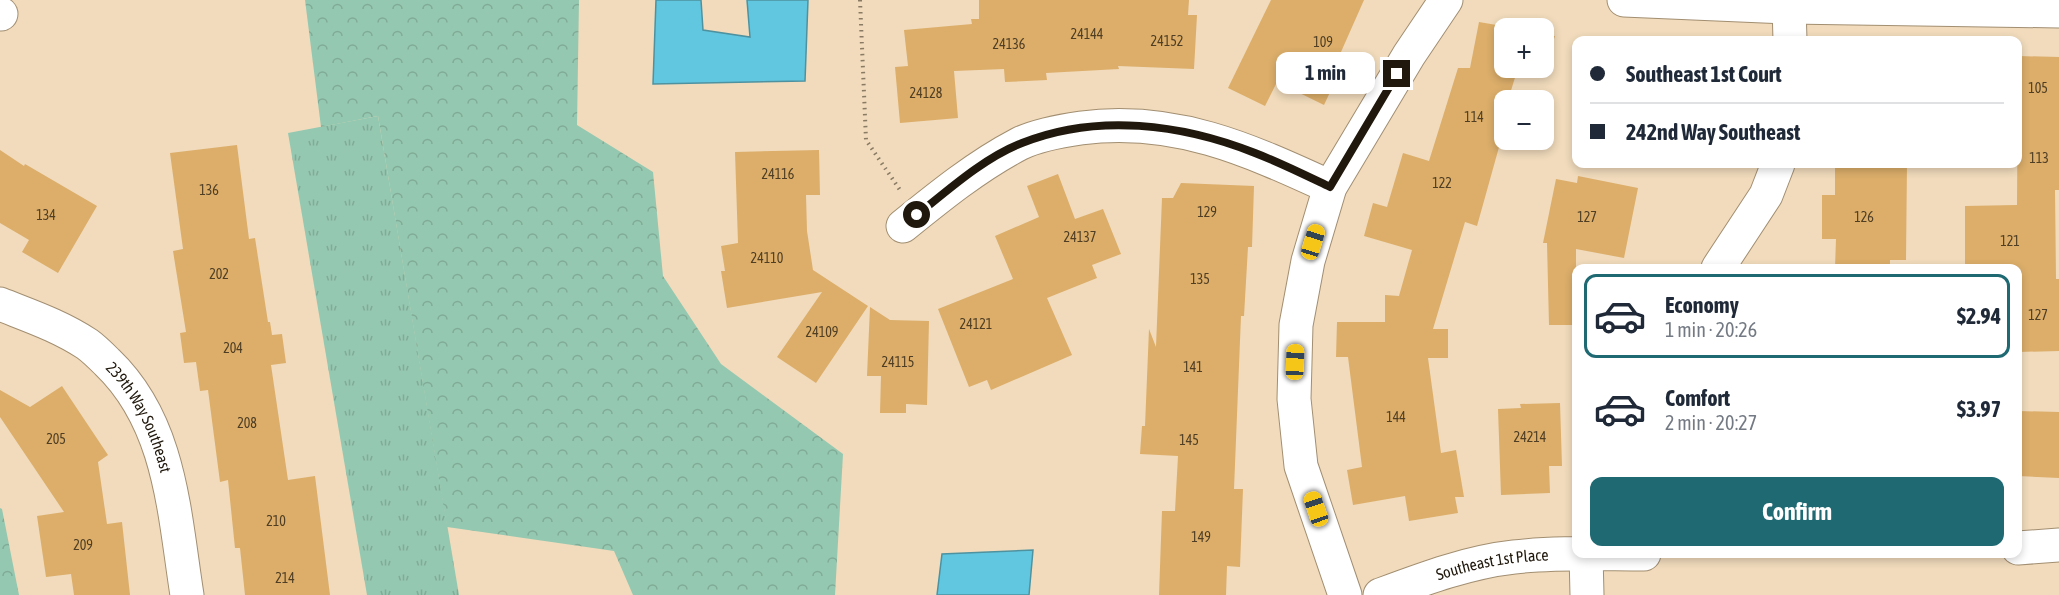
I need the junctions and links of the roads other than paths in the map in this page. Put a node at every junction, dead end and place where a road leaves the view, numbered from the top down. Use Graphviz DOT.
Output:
graph roads {
  1 [pos="1446,0"];
  2 [pos="1624,0"];
  3 [pos="1789,7"];
  4 [pos="2059,11"];
  5 [pos="1790,36"];
  6 [pos="1776,168"];
  7 [pos="1330,187"];
  8 [pos="910,220"];
  9 [pos="1721,264"];
  10 [pos="0,303"];
  11 [pos="2059,545"];
  12 [pos="2022,548"];
  13 [pos="1572,555"];
  14 [pos="1586,558"];
  15 [pos="187,595"];
  16 [pos="1345,595"];
  17 [pos="1380,595"];
  18 [pos="1587,595"];
  1 -- 7 [label="street"];
  2 -- 3 [label="street"];
  3 -- 4 [label="street"];
  3 -- 5 [label="street"];
  6 -- 9 [label="street"];
  7 -- 8 [label="street"];
  7 -- 16 [label="street"];
  10 -- 15 [label="street, 239th Way Southeast"];
  11 -- 12 [label="street"];
  13 -- 17 [label="street, Southeast 1st Place"];
  14 -- 18 [label="street"];
}
